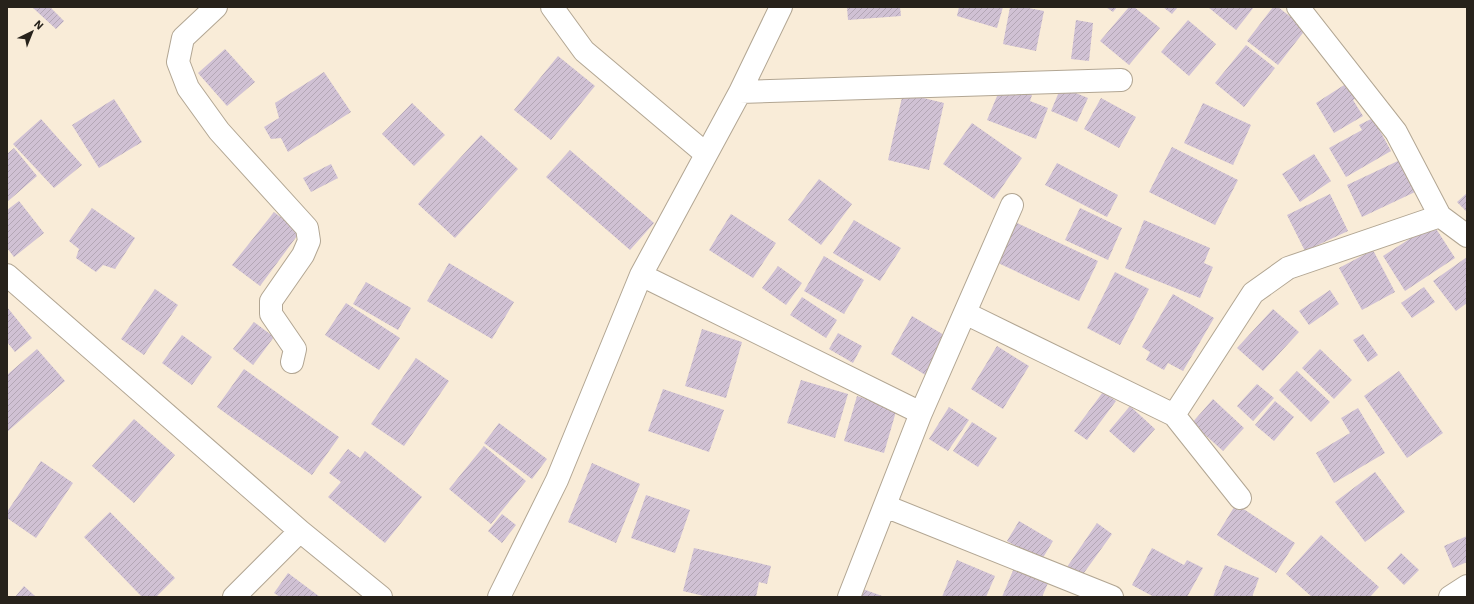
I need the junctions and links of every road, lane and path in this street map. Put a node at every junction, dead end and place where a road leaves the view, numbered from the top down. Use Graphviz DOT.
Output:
graph roads {
  1 [pos="216,7"];
  2 [pos="552,7"];
  3 [pos="781,7"];
  4 [pos="1298,7"];
  5 [pos="1120,80"];
  6 [pos="740,92"];
  7 [pos="706,154"];
  8 [pos="1012,205"];
  9 [pos="1440,216"];
  10 [pos="1467,236"];
  11 [pos="7,275"];
  12 [pos="641,275"];
  13 [pos="965,313"];
  14 [pos="292,362"];
  15 [pos="920,413"];
  16 [pos="1174,415"];
  17 [pos="1240,498"];
  18 [pos="885,506"];
  19 [pos="300,531"];
  20 [pos="1467,586"];
  21 [pos="234,597"];
  22 [pos="381,597"];
  23 [pos="498,597"];
  24 [pos="849,597"];
  25 [pos="1112,597"];
  26 [pos="1450,597"];
  1 -- 14 [label="street"];
  2 -- 7 [label="street"];
  3 -- 6 [label="street"];
  4 -- 9 [label="street"];
  5 -- 6 [label="street"];
  6 -- 7 [label="street"];
  7 -- 12 [label="street"];
  8 -- 13 [label="street"];
  9 -- 10 [label="street"];
  9 -- 16 [label="street"];
  11 -- 19 [label="street"];
  12 -- 15 [label="street"];
  12 -- 23 [label="street"];
  13 -- 15 [label="street"];
  13 -- 16 [label="street"];
  15 -- 18 [label="street"];
  16 -- 17 [label="street"];
  18 -- 24 [label="street"];
  18 -- 25 [label="street"];
  19 -- 21 [label="street"];
  19 -- 22 [label="street"];
  20 -- 26 [label="street"];
}
